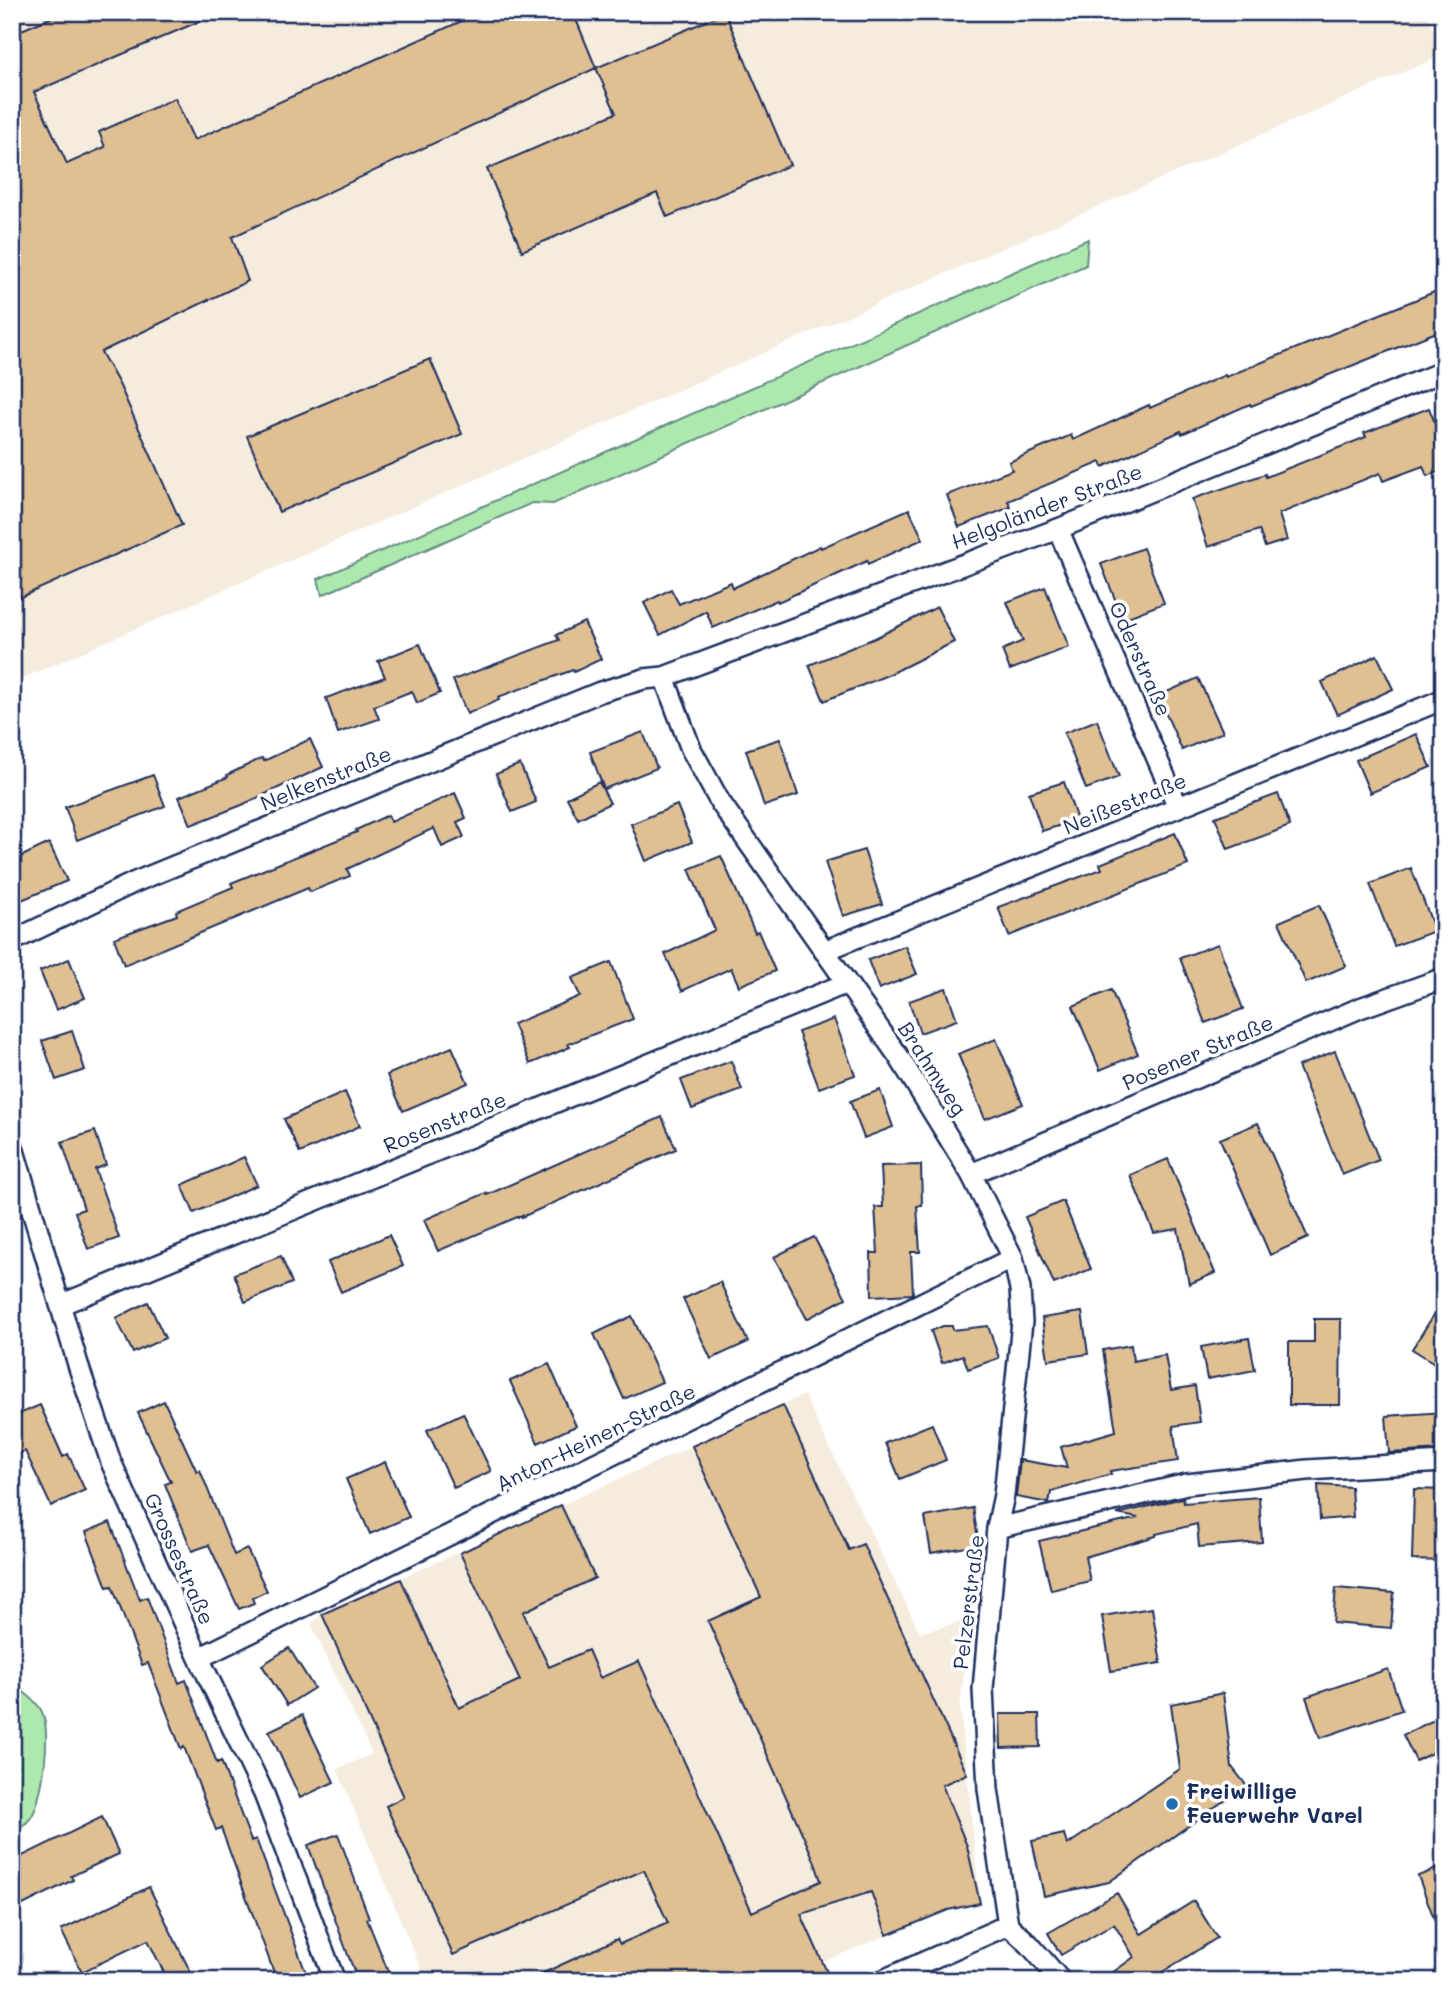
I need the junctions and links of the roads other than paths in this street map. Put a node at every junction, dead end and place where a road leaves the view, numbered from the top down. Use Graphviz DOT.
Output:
graph roads {
  1 [pos="1444,371"];
  2 [pos="1058,529"];
  3 [pos="664,677"];
  4 [pos="1444,699"];
  5 [pos="1178,807"];
  6 [pos="12,941"];
  7 [pos="824,951"];
  8 [pos="1444,978"];
  9 [pos="847,983"];
  10 [pos="12,1144"];
  11 [pos="971,1174"];
  12 [pos="1013,1258"];
  13 [pos="60,1305"];
  14 [pos="1444,1462"];
  15 [pos="997,1528"];
  16 [pos="199,1658"];
  17 [pos="1008,1926"];
  18 [pos="335,1981"];
  19 [pos="881,1981"];
  20 [pos="1061,1981"];
  1 -- 2 [label="street, Helgoländer Straße"];
  2 -- 3 [label="street, Helgoländer Straße"];
  2 -- 5 [label="street, Oderstraße"];
  3 -- 6 [label="street, Nelkenstraße"];
  3 -- 7 [label="street, Brahmweg"];
  4 -- 5 [label="street, Neißestraße"];
  5 -- 7 [label="street, Neißestraße"];
  7 -- 9 [label="street, Brahmweg"];
  8 -- 11 [label="street, Posener Straße"];
  9 -- 11 [label="street, Brahmweg"];
  9 -- 13 [label="street, Rosenstraße"];
  10 -- 13 [label="street, Grossestraße"];
  11 -- 12 [label="street, Brahmweg"];
  12 -- 15 [label="street, Brahmweg"];
  12 -- 16 [label="street, Anton-Heinen-Straße"];
  13 -- 16 [label="street, Grossestraße"];
  14 -- 15 [label="street, Pelzerstraße"];
  15 -- 17 [label="street, Pelzerstraße"];
  16 -- 18 [label="street, Grossestraße"];
  17 -- 19 [label="street"];
  17 -- 20 [label="street"];
}
